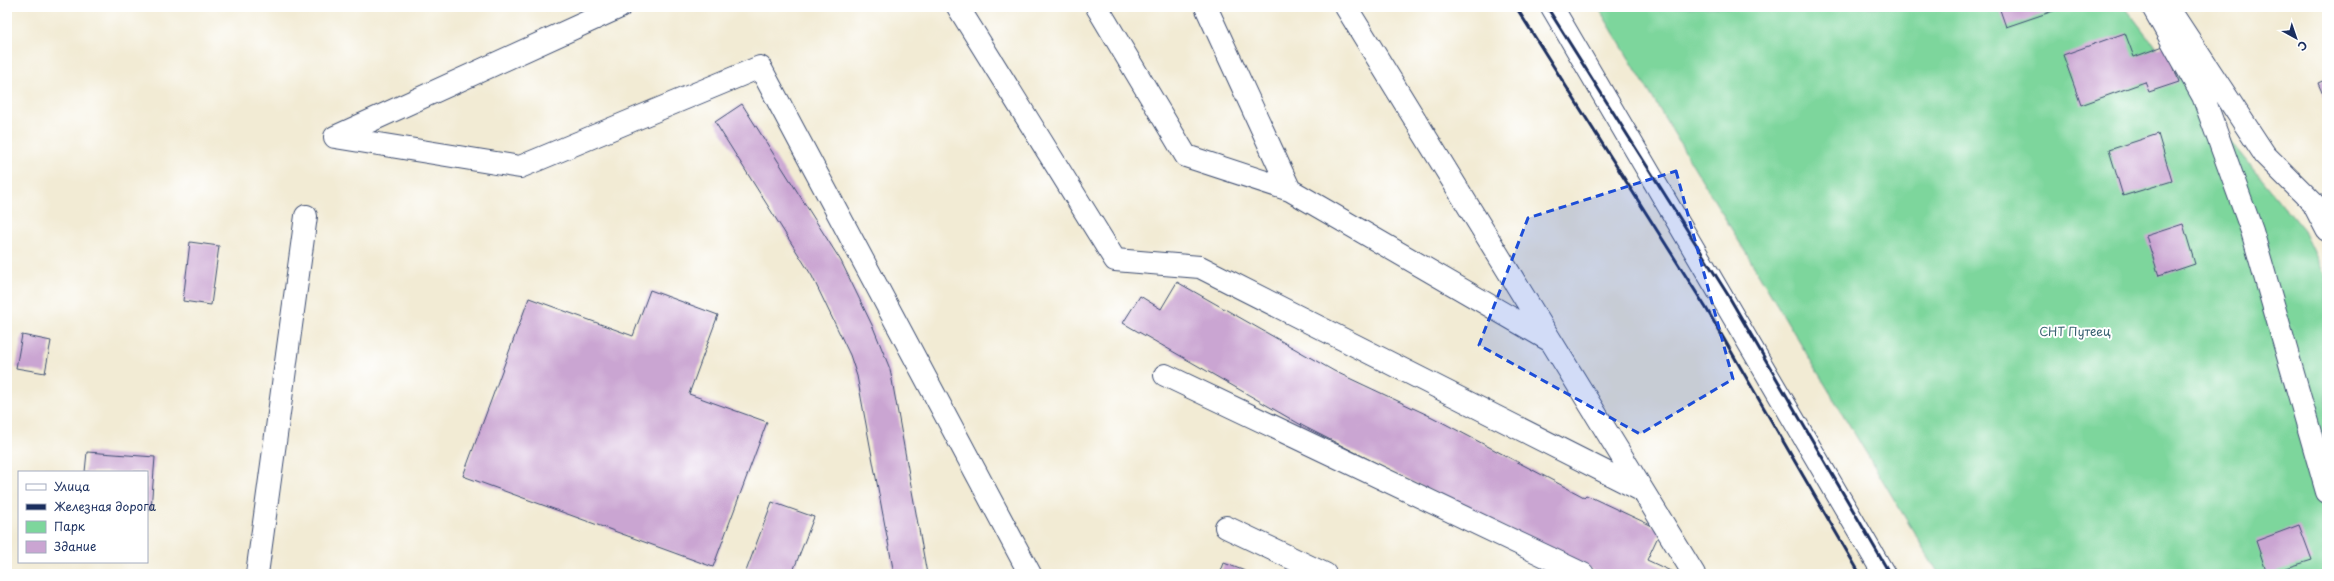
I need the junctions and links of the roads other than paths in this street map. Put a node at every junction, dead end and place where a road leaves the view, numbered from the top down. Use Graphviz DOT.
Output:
graph roads {
  1 [pos="620,7"];
  2 [pos="958,7"];
  3 [pos="1097,7"];
  4 [pos="1206,7"];
  5 [pos="1346,7"];
  6 [pos="1552,7"];
  7 [pos="2153,7"];
  8 [pos="2168,7"];
  9 [pos="1290,190"];
  10 [pos="2320,200"];
  11 [pos="306,216"];
  12 [pos="2327,230"];
  13 [pos="1552,342"];
  14 [pos="1165,375"];
  15 [pos="1643,491"];
  16 [pos="2327,492"];
  17 [pos="1226,527"];
  18 [pos="257,574"];
  19 [pos="1030,574"];
  20 [pos="1325,574"];
  21 [pos="1583,574"];
  22 [pos="1694,574"];
  23 [pos="1884,574"];
  1 -- 19 [label="street"];
  2 -- 15 [label="street"];
  3 -- 9 [label="street"];
  4 -- 9 [label="street"];
  5 -- 13 [label="street"];
  6 -- 23 [label="street"];
  7 -- 16 [label="street"];
  8 -- 10 [label="street"];
  9 -- 13 [label="street"];
  10 -- 12 [label="street"];
  11 -- 18 [label="street"];
  13 -- 15 [label="street"];
  14 -- 21 [label="street"];
  15 -- 22 [label="street"];
  17 -- 20 [label="street"];
}
